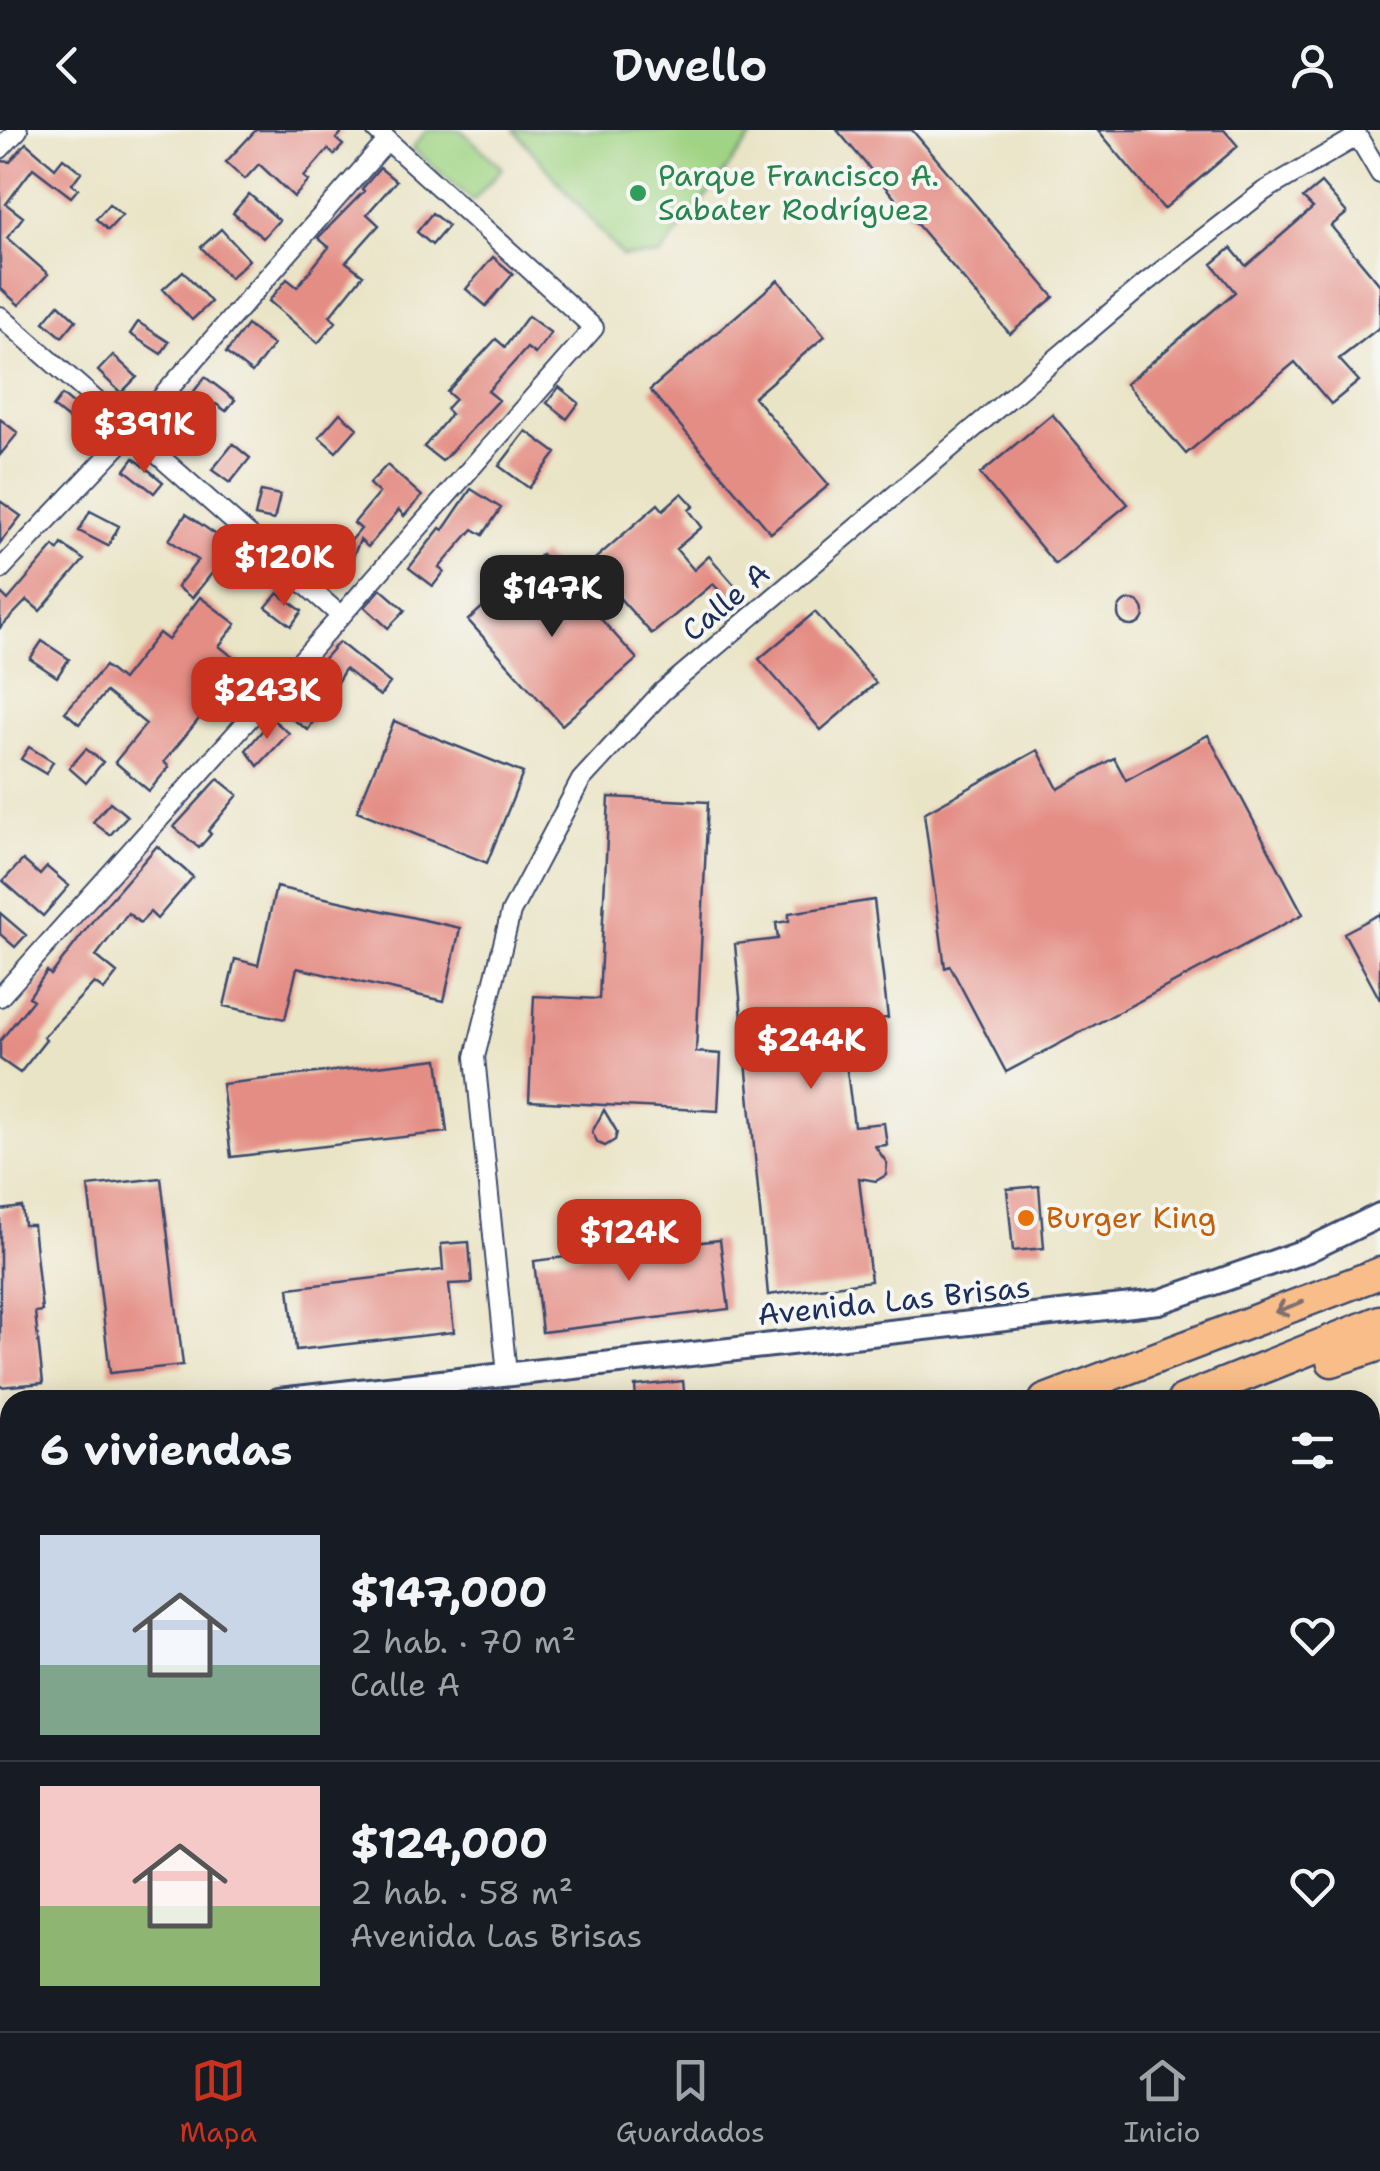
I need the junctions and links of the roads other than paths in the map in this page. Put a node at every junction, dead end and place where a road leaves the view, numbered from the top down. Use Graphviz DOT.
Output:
graph roads {
  1 [pos="18,130"];
  2 [pos="1356,133"];
  3 [pos="382,135"];
  4 [pos="0,149"];
  5 [pos="1380,174"];
  6 [pos="0,316"];
  7 [pos="132,432"];
  8 [pos="0,570"];
  9 [pos="342,616"];
  10 [pos="0,996"];
  11 [pos="1380,1215"];
  12 [pos="1380,1273"];
  13 [pos="1380,1321"];
  14 [pos="1380,1346"];
  15 [pos="1260,1372"];
  16 [pos="507,1374"];
  17 [pos="367,1390"];
  18 [pos="1071,1390"];
  19 [pos="1211,1390"];
  20 [pos="0,1594"];
  21 [pos="0,1622"];
  1 -- 4 [label="street"];
  2 -- 5 [label="street"];
  2 -- 16 [label="street, Calle A"];
  3 -- 7 [label="street"];
  3 -- 9 [label="street"];
  6 -- 7 [label="street"];
  7 -- 8 [label="street"];
  7 -- 9 [label="street"];
  9 -- 10 [label="street"];
  11 -- 16 [label="street, Avenida Las Brisas"];
  12 -- 18 [label="highway, one-way"];
  13 -- 15 [label="highway"];
  14 -- 15 [label="highway"];
  15 -- 19 [label="highway"];
  16 -- 17 [label="street, Avenida Las Brisas"];
  20 -- 21 [label="highway"];
}
